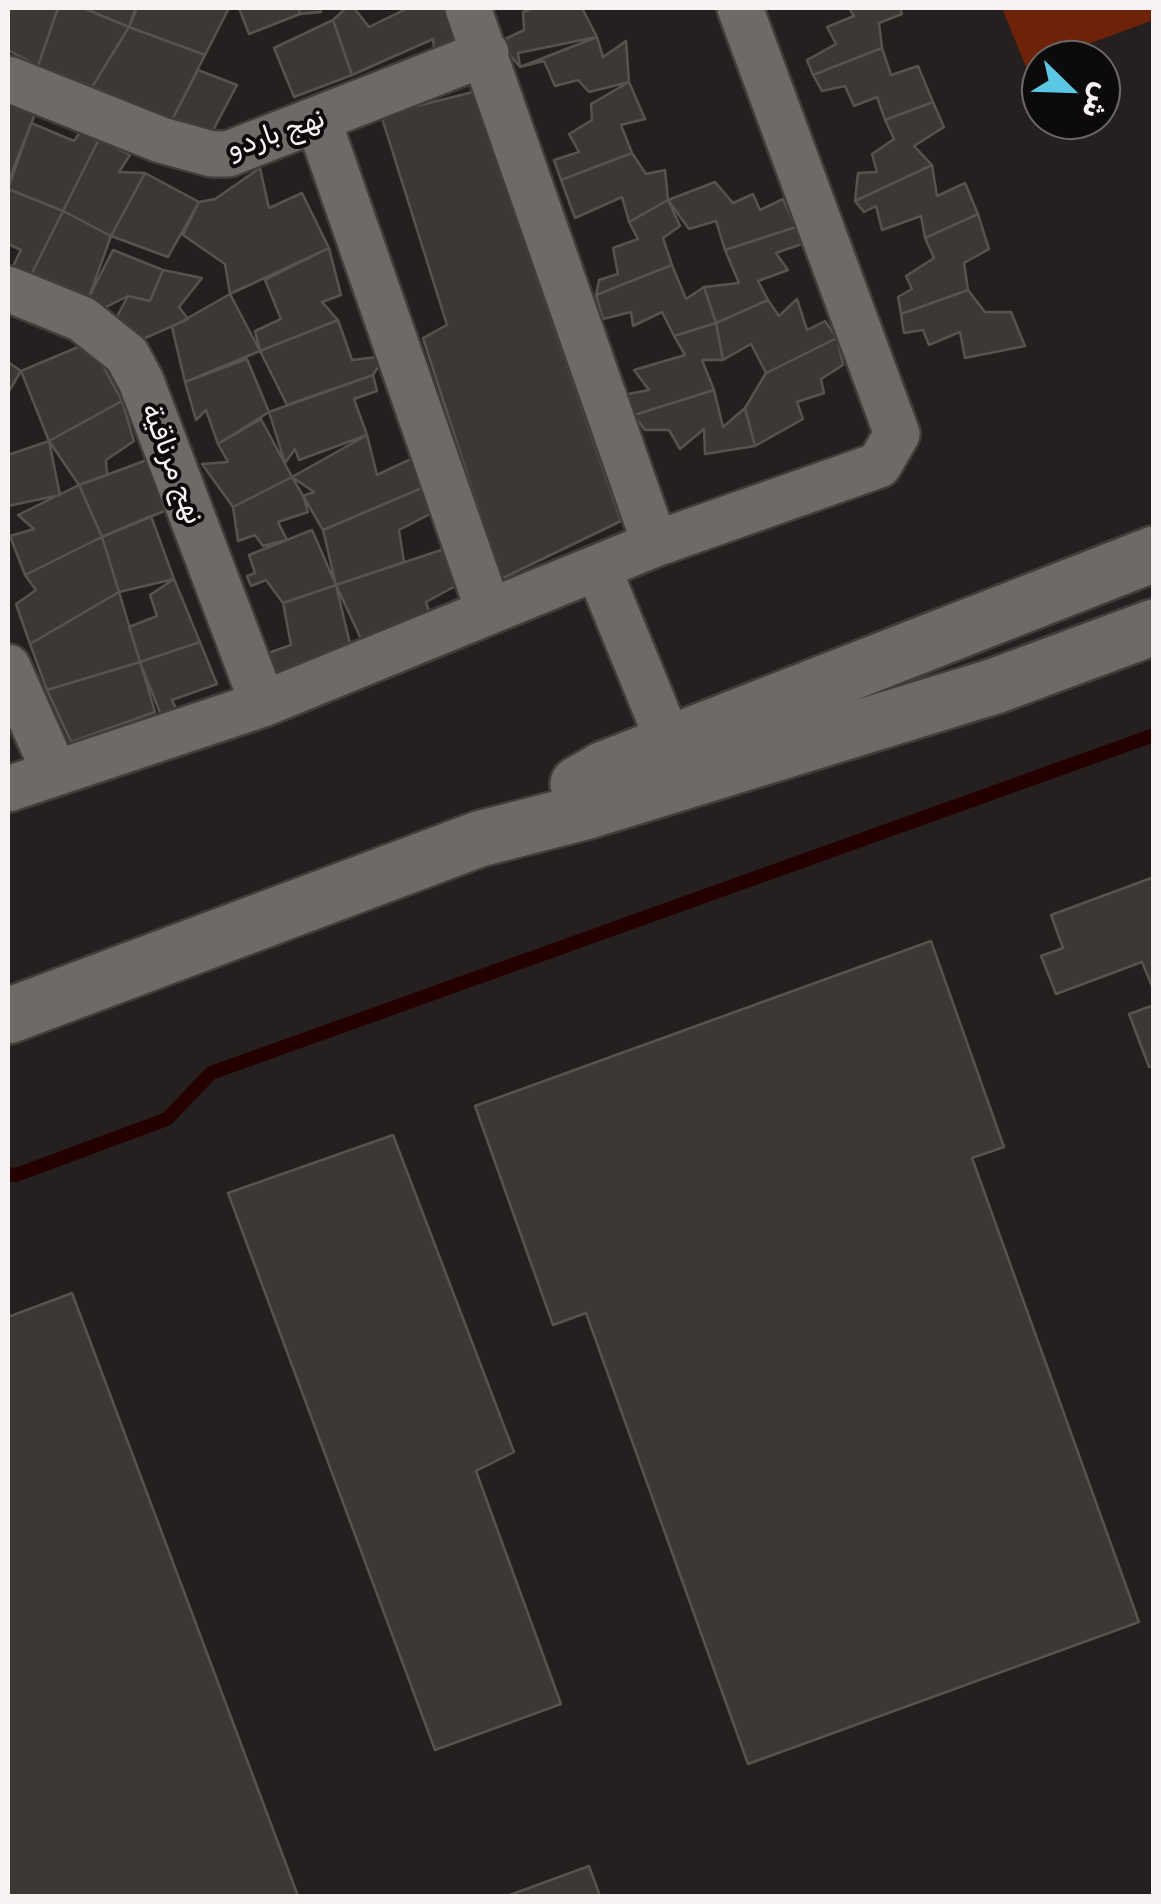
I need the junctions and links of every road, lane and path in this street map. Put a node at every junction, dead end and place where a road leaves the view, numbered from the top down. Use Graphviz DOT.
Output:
graph roads {
  1 [pos="468,8"];
  2 [pos="740,8"];
  3 [pos="486,53"];
  4 [pos="8,79"];
  5 [pos="318,120"];
  6 [pos="8,289"];
  7 [pos="655,544"];
  8 [pos="1154,554"];
  9 [pos="598,568"];
  10 [pos="489,612"];
  11 [pos="1154,627"];
  12 [pos="8,667"];
  13 [pos="263,704"];
  14 [pos="677,763"];
  15 [pos="55,773"];
  16 [pos="8,789"];
  17 [pos="8,1016"];
  1 -- 3 [label="street"];
  2 -- 7 [label="street"];
  3 -- 5 [label="street, نهج باردو"];
  3 -- 7 [label="street"];
  4 -- 5 [label="street, نهج باردو"];
  5 -- 10 [label="street"];
  6 -- 13 [label="street, نهج مرناقية"];
  7 -- 9 [label="street"];
  8 -- 14 [label="street"];
  9 -- 10 [label="street"];
  9 -- 14 [label="street"];
  10 -- 13 [label="street"];
  11 -- 14 [label="street"];
  12 -- 15 [label="street"];
  13 -- 15 [label="street"];
  14 -- 17 [label="street"];
  15 -- 16 [label="street"];
}
